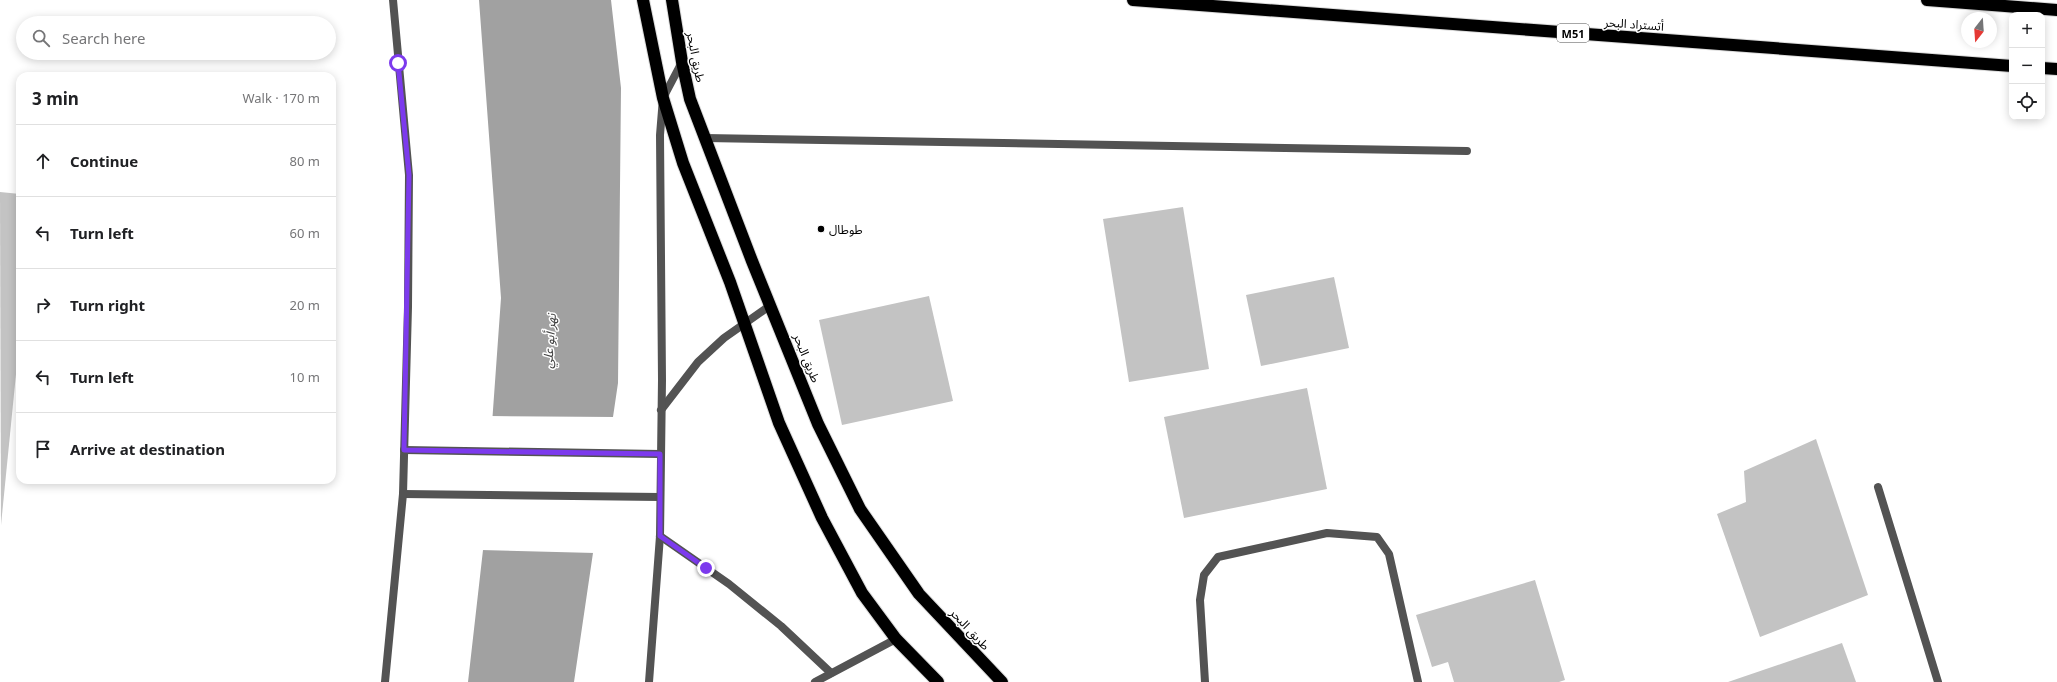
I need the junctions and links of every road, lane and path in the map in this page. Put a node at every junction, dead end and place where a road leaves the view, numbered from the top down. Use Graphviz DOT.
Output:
graph roads {
  1 [pos="393,0"];
  2 [pos="643,0"];
  3 [pos="672,0"];
  4 [pos="1133,0"];
  5 [pos="1927,0"];
  6 [pos="2057,10"];
  7 [pos="682,62"];
  8 [pos="2009,66"];
  9 [pos="2045,68"];
  10 [pos="2057,69"];
  11 [pos="663,98"];
  12 [pos="706,138"];
  13 [pos="1467,151"];
  14 [pos="771,305"];
  15 [pos="744,323"];
  16 [pos="661,410"];
  17 [pos="404,450"];
  18 [pos="660,454"];
  19 [pos="1878,487"];
  20 [pos="403,494"];
  21 [pos="660,497"];
  22 [pos="660,536"];
  23 [pos="896,639"];
  24 [pos="832,673"];
  25 [pos="385,682"];
  26 [pos="649,682"];
  27 [pos="815,682"];
  28 [pos="938,682"];
  29 [pos="1002,682"];
  30 [pos="1205,682"];
  31 [pos="1418,682"];
  32 [pos="1938,682"];
  1 -- 17 [label="street"];
  2 -- 11 [label="highway"];
  3 -- 7 [label="highway, طريق البحر"];
  4 -- 8 [label="highway, أتستراد البحر / M51"];
  5 -- 6 [label="highway"];
  7 -- 11 [label="street"];
  7 -- 12 [label="highway, طريق البحر"];
  9 -- 10 [label="highway"];
  11 -- 15 [label="highway"];
  11 -- 16 [label="street"];
  12 -- 13 [label="street"];
  12 -- 14 [label="highway, طريق البحر"];
  14 -- 15 [label="street"];
  14 -- 29 [label="highway, طريق البحر"];
  15 -- 16 [label="street"];
  15 -- 23 [label="highway"];
  16 -- 18 [label="street"];
  17 -- 18 [label="street"];
  17 -- 20 [label="street"];
  18 -- 21 [label="street"];
  19 -- 32 [label="street"];
  20 -- 21 [label="street"];
  20 -- 25 [label="street"];
  21 -- 22 [label="street"];
  22 -- 24 [label="street"];
  22 -- 26 [label="street"];
  23 -- 24 [label="street"];
  23 -- 28 [label="highway"];
  24 -- 27 [label="street"];
  30 -- 31 [label="street"];
}
